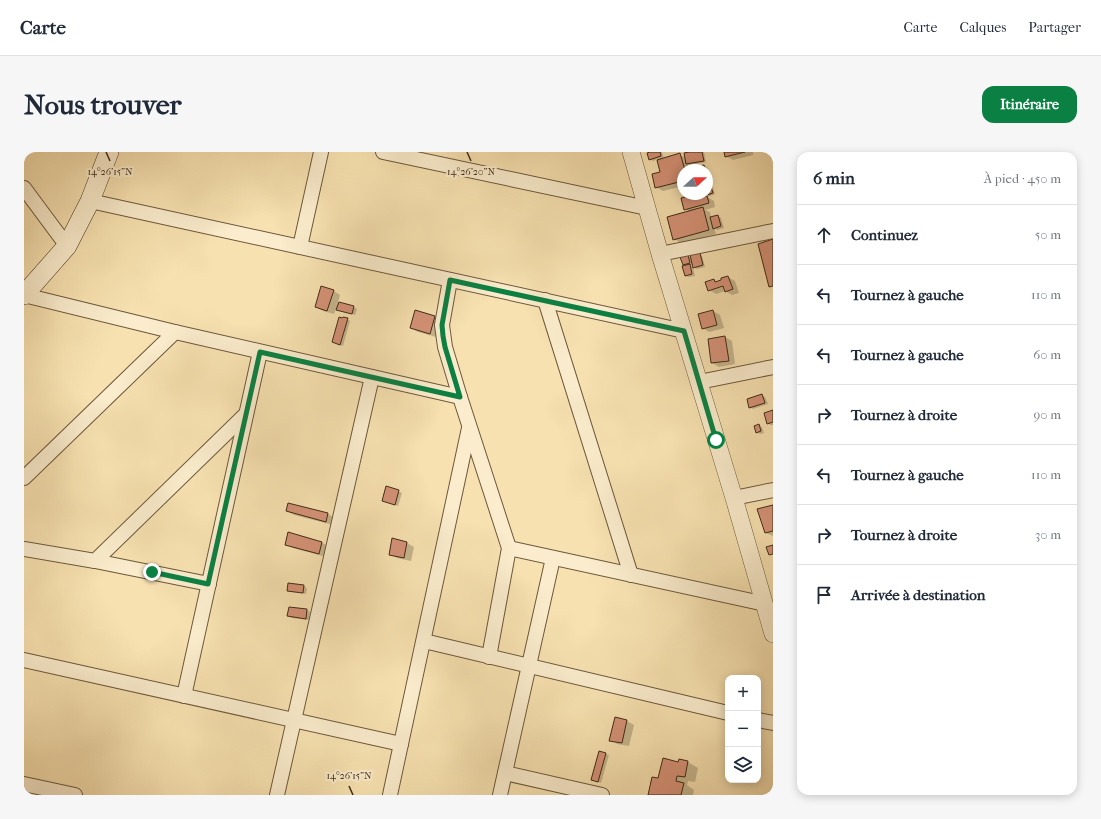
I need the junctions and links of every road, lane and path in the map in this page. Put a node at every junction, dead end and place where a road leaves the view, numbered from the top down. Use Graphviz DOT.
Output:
graph roads {
  1 [pos="109,152"];
  2 [pos="321,152"];
  3 [pos="383,152"];
  4 [pos="631,152"];
  5 [pos="24,188"];
  6 [pos="90,201"];
  7 [pos="647,208"];
  8 [pos="773,231"];
  9 [pos="67,246"];
  10 [pos="300,247"];
  11 [pos="660,254"];
  12 [pos="450,280"];
  13 [pos="24,295"];
  14 [pos="545,300"];
  15 [pos="684,331"];
  16 [pos="174,332"];
  17 [pos="260,352"];
  18 [pos="773,367"];
  19 [pos="372,377"];
  20 [pos="699,382"];
  21 [pos="460,397"];
  22 [pos="246,414"];
  23 [pos="470,427"];
  24 [pos="24,478"];
  25 [pos="773,490"];
  26 [pos="734,498"];
  27 [pos="509,548"];
  28 [pos="24,549"];
  29 [pos="554,558"];
  30 [pos="95,561"];
  31 [pos="631,575"];
  32 [pos="208,584"];
  33 [pos="769,611"];
  34 [pos="773,634"];
  35 [pos="424,642"];
  36 [pos="489,657"];
  37 [pos="24,660"];
  38 [pos="529,666"];
  39 [pos="184,696"];
  40 [pos="725,712"];
  41 [pos="294,720"];
  42 [pos="761,721"];
  43 [pos="773,723"];
  44 [pos="401,744"];
  45 [pos="505,773"];
  46 [pos="24,784"];
  47 [pos="75,795"];
  48 [pos="277,795"];
  49 [pos="390,795"];
  50 [pos="500,795"];
  51 [pos="602,795"];
  1 -- 6 [label="main road"];
  2 -- 10 [label="street"];
  3 -- 7 [label="street"];
  4 -- 7 [label="street"];
  5 -- 9 [label="street"];
  6 -- 9 [label="main road"];
  6 -- 10 [label="street"];
  7 -- 11 [label="street"];
  8 -- 11 [label="street"];
  9 -- 13 [label="main road"];
  10 -- 12 [label="street"];
  11 -- 15 [label="street"];
  12 -- 14 [label="street"];
  12 -- 21 [label="street"];
  13 -- 16 [label="street"];
  14 -- 15 [label="street"];
  14 -- 31 [label="street"];
  15 -- 20 [label="street"];
  16 -- 17 [label="street"];
  16 -- 24 [label="street"];
  17 -- 19 [label="street"];
  17 -- 22 [label="street"];
  18 -- 20 [label="street"];
  19 -- 21 [label="street"];
  19 -- 41 [label="street"];
  20 -- 26 [label="street"];
  21 -- 23 [label="street"];
  22 -- 30 [label="street"];
  22 -- 32 [label="street"];
  23 -- 27 [label="street"];
  23 -- 35 [label="street"];
  25 -- 26 [label="street"];
  26 -- 33 [label="street"];
  27 -- 29 [label="street"];
  27 -- 36 [label="street"];
  28 -- 30 [label="street"];
  29 -- 31 [label="street"];
  29 -- 38 [label="street"];
  30 -- 32 [label="street"];
  31 -- 33 [label="street"];
  32 -- 39 [label="street"];
  33 -- 34 [label="street"];
  35 -- 36 [label="street"];
  35 -- 44 [label="street"];
  36 -- 38 [label="street"];
  37 -- 39 [label="street"];
  38 -- 40 [label="street"];
  38 -- 45 [label="street"];
  39 -- 41 [label="street"];
  41 -- 44 [label="street"];
  41 -- 48 [label="street"];
  42 -- 43 [label="street"];
  44 -- 49 [label="street"];
  45 -- 50 [label="street"];
  45 -- 51 [label="street"];
  46 -- 47 [label="street"];
}
